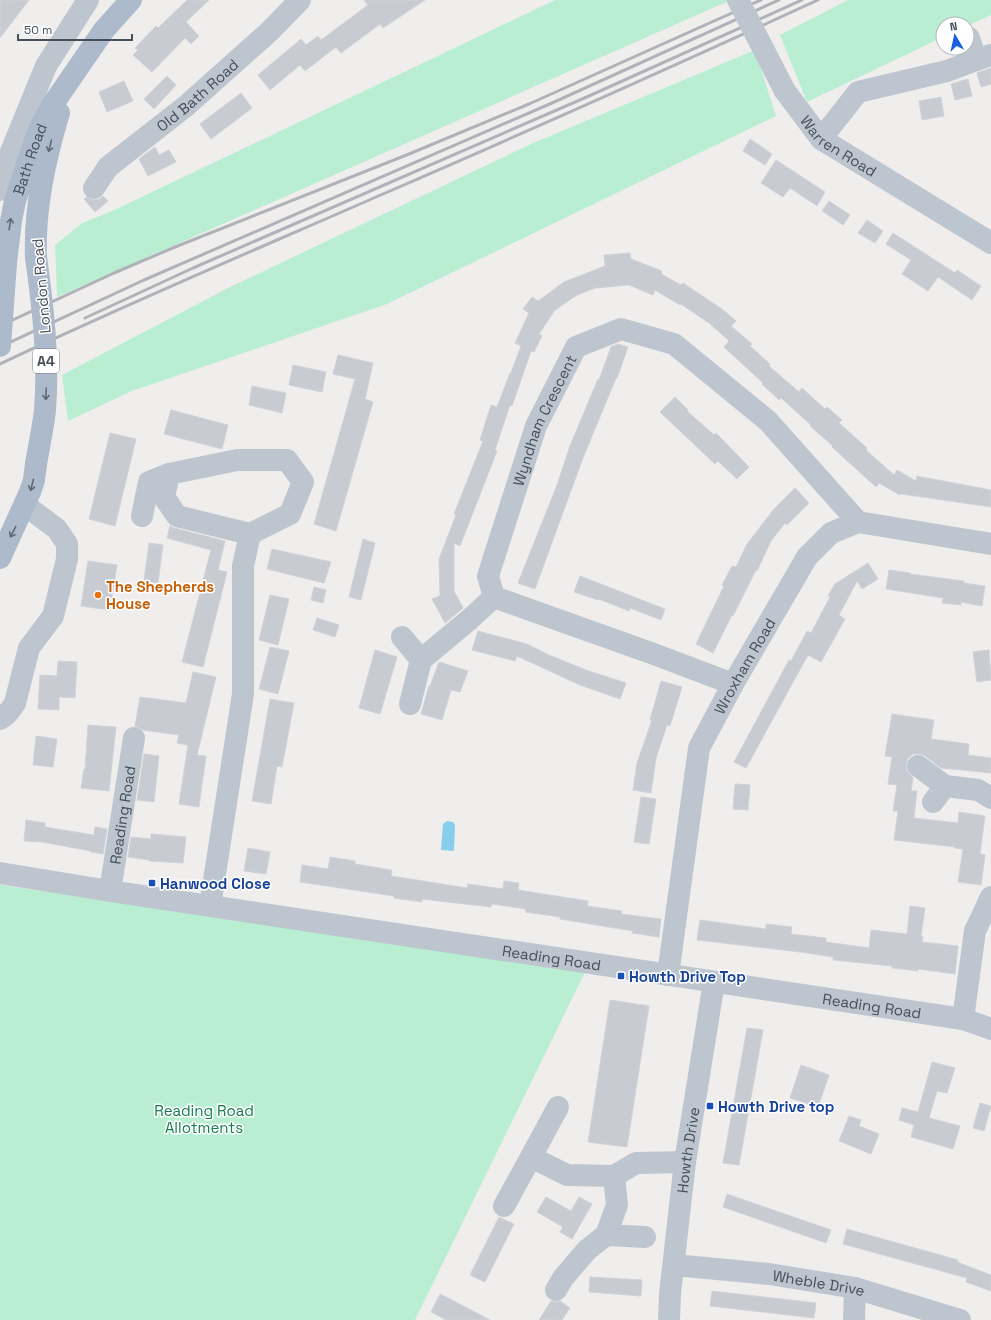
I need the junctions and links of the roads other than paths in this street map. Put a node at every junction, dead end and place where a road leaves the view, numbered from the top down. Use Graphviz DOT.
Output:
graph roads {
  1 [pos="88,0"];
  2 [pos="130,0"];
  3 [pos="300,0"];
  4 [pos="738,0"];
  5 [pos="975,47"];
  6 [pos="983,58"];
  7 [pos="69,82"];
  8 [pos="821,140"];
  9 [pos="94,188"];
  10 [pos="0,190"];
  11 [pos="991,243"];
  12 [pos="0,346"];
  13 [pos="169,474"];
  14 [pos="25,505"];
  15 [pos="142,516"];
  16 [pos="858,522"];
  17 [pos="250,534"];
  18 [pos="991,544"];
  19 [pos="0,558"];
  20 [pos="494,597"];
  21 [pos="402,637"];
  22 [pos="421,660"];
  23 [pos="733,684"];
  24 [pos="410,704"];
  25 [pos="0,719"];
  26 [pos="134,738"];
  27 [pos="918,766"];
  28 [pos="991,798"];
  29 [pos="0,873"];
  30 [pos="110,891"];
  31 [pos="991,897"];
  32 [pos="210,906"];
  33 [pos="668,975"];
  34 [pos="714,982"];
  35 [pos="963,1019"];
  36 [pos="991,1029"];
  37 [pos="558,1107"];
  38 [pos="531,1157"];
  39 [pos="685,1162"];
  40 [pos="614,1176"];
  41 [pos="504,1206"];
  42 [pos="606,1235"];
  43 [pos="645,1237"];
  44 [pos="674,1265"];
  45 [pos="856,1288"];
  46 [pos="556,1290"];
  47 [pos="669,1320"];
  48 [pos="854,1320"];
  49 [pos="960,1320"];
  1 -- 10 [label="street"];
  2 -- 7 [label="main road, Bath Road / A4"];
  3 -- 9 [label="street, Old Bath Road"];
  4 -- 8 [label="street, Warren Road, bridge"];
  5 -- 6 [label="street"];
  6 -- 8 [label="street"];
  12 -- 7 [label="main road, Bath Road / A4, one-way, bridge"];
  7 -- 14 [label="main road, London Road / A4, one-way, bridge"];
  8 -- 11 [label="street, Warren Road"];
  13 -- 15 [label="street"];
  13 -- 17 [label="street"];
  13 -- 17 [label="street"];
  14 -- 19 [label="main road, London Road / A4, one-way"];
  14 -- 25 [label="street"];
  16 -- 18 [label="street"];
  16 -- 20 [label="street, Wyndham Crescent"];
  16 -- 23 [label="street, Wroxham Road"];
  17 -- 32 [label="street"];
  20 -- 22 [label="street"];
  20 -- 23 [label="street"];
  21 -- 22 [label="street"];
  22 -- 24 [label="street"];
  23 -- 33 [label="street, Wroxham Road"];
  26 -- 30 [label="street, Reading Road"];
  27 -- 28 [label="street"];
  29 -- 30 [label="street, Reading Road"];
  30 -- 32 [label="street, Reading Road"];
  31 -- 35 [label="street"];
  32 -- 33 [label="street, Reading Road"];
  33 -- 34 [label="street, Reading Road"];
  34 -- 35 [label="street, Reading Road"];
  34 -- 39 [label="street, Howth Drive"];
  35 -- 36 [label="street, Reading Road"];
  37 -- 38 [label="street"];
  38 -- 40 [label="street"];
  38 -- 41 [label="street"];
  39 -- 40 [label="street"];
  39 -- 44 [label="street, Howth Drive"];
  40 -- 42 [label="street"];
  42 -- 43 [label="street"];
  42 -- 46 [label="street"];
  44 -- 45 [label="street, Wheble Drive"];
  44 -- 47 [label="street, Howth Drive"];
  45 -- 48 [label="street"];
  45 -- 49 [label="street, Wheble Drive"];
}
